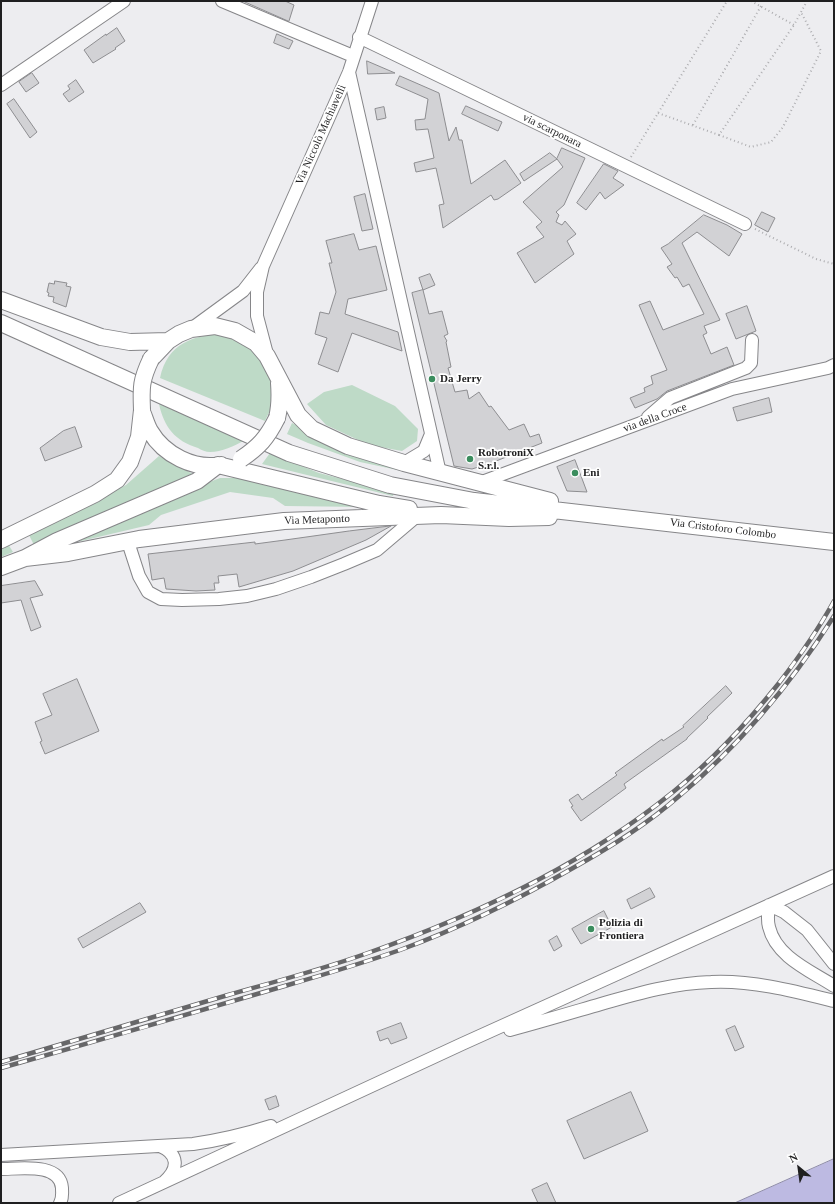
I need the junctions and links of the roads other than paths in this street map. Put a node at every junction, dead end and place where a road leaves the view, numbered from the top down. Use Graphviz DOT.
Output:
graph roads {
  1 [pos="124,1"];
  2 [pos="222,1"];
  3 [pos="372,1"];
  4 [pos="359,37"];
  5 [pos="354,56"];
  6 [pos="349,72"];
  7 [pos="1,85"];
  8 [pos="744,224"];
  9 [pos="263,266"];
  10 [pos="1,300"];
  11 [pos="1,323"];
  12 [pos="191,329"];
  13 [pos="752,340"];
  14 [pos="168,341"];
  15 [pos="267,356"];
  16 [pos="834,365"];
  17 [pos="278,378"];
  18 [pos="142,410"];
  19 [pos="643,422"];
  20 [pos="431,434"];
  21 [pos="404,463"];
  22 [pos="218,465"];
  23 [pos="440,473"];
  24 [pos="479,483"];
  25 [pos="441,515"];
  26 [pos="417,516"];
  27 [pos="612,516"];
  28 [pos="1,540"];
  29 [pos="128,542"];
  30 [pos="834,542"];
  31 [pos="25,558"];
  32 [pos="1,567"];
  33 [pos="834,876"];
  34 [pos="769,905"];
  35 [pos="834,964"];
  36 [pos="834,986"];
  37 [pos="834,1001"];
  38 [pos="462,1044"];
  39 [pos="322,1109"];
  40 [pos="160,1146"];
  41 [pos="31,1153"];
  42 [pos="1,1155"];
  43 [pos="1,1169"];
  44 [pos="30,1169"];
  45 [pos="160,1185"];
  46 [pos="60,1203"];
  47 [pos="119,1203"];
  1 -- 7 [label="street"];
  2 -- 5 [label="street"];
  3 -- 4 [label="street, Via Niccolò Machiavelli"];
  4 -- 5 [label="street, Via Niccolò Machiavelli"];
  4 -- 8 [label="street, via scarponara"];
  5 -- 6 [label="street, Via Niccolò Machiavelli"];
  6 -- 9 [label="street, Via Niccolò Machiavelli"];
  6 -- 20 [label="street"];
  9 -- 12 [label="street"];
  9 -- 15 [label="street"];
  10 -- 14 [label="main road"];
  11 -- 27 [label="main road"];
  12 -- 14 [label="main road"];
  12 -- 15 [label="main road"];
  13 -- 19 [label="street"];
  14 -- 18 [label="main road, bridge"];
  15 -- 17 [label="main road"];
  16 -- 19 [label="street, via della Croce"];
  17 -- 21 [label="main road"];
  17 -- 22 [label="main road, bridge"];
  18 -- 22 [label="main road"];
  18 -- 28 [label="main road"];
  19 -- 24 [label="street, via della Croce"];
  20 -- 21 [label="street"];
  20 -- 23 [label="street"];
  21 -- 23 [label="main road"];
  22 -- 25 [label="main road"];
  22 -- 31 [label="main road"];
  23 -- 24 [label="main road"];
  24 -- 27 [label="main road"];
  25 -- 26 [label="main road, Via Metaponto"];
  25 -- 27 [label="main road, Via Metaponto"];
  26 -- 29 [label="main road, Via Metaponto"];
  26 -- 29 [label="street"];
  27 -- 30 [label="main road, Via Cristoforo Colombo"];
  29 -- 31 [label="main road, Via Metaponto"];
  31 -- 32 [label="main road"];
  33 -- 34 [label="street"];
  34 -- 35 [label="street"];
  34 -- 36 [label="street"];
  34 -- 38 [label="street"];
  37 -- 38 [label="street"];
  38 -- 39 [label="street"];
  39 -- 40 [label="street"];
  39 -- 45 [label="street"];
  40 -- 41 [label="street"];
  40 -- 45 [label="street"];
  41 -- 42 [label="street"];
  41 -- 44 [label="street"];
  43 -- 44 [label="street"];
  44 -- 46 [label="street"];
  45 -- 47 [label="street"];
}
